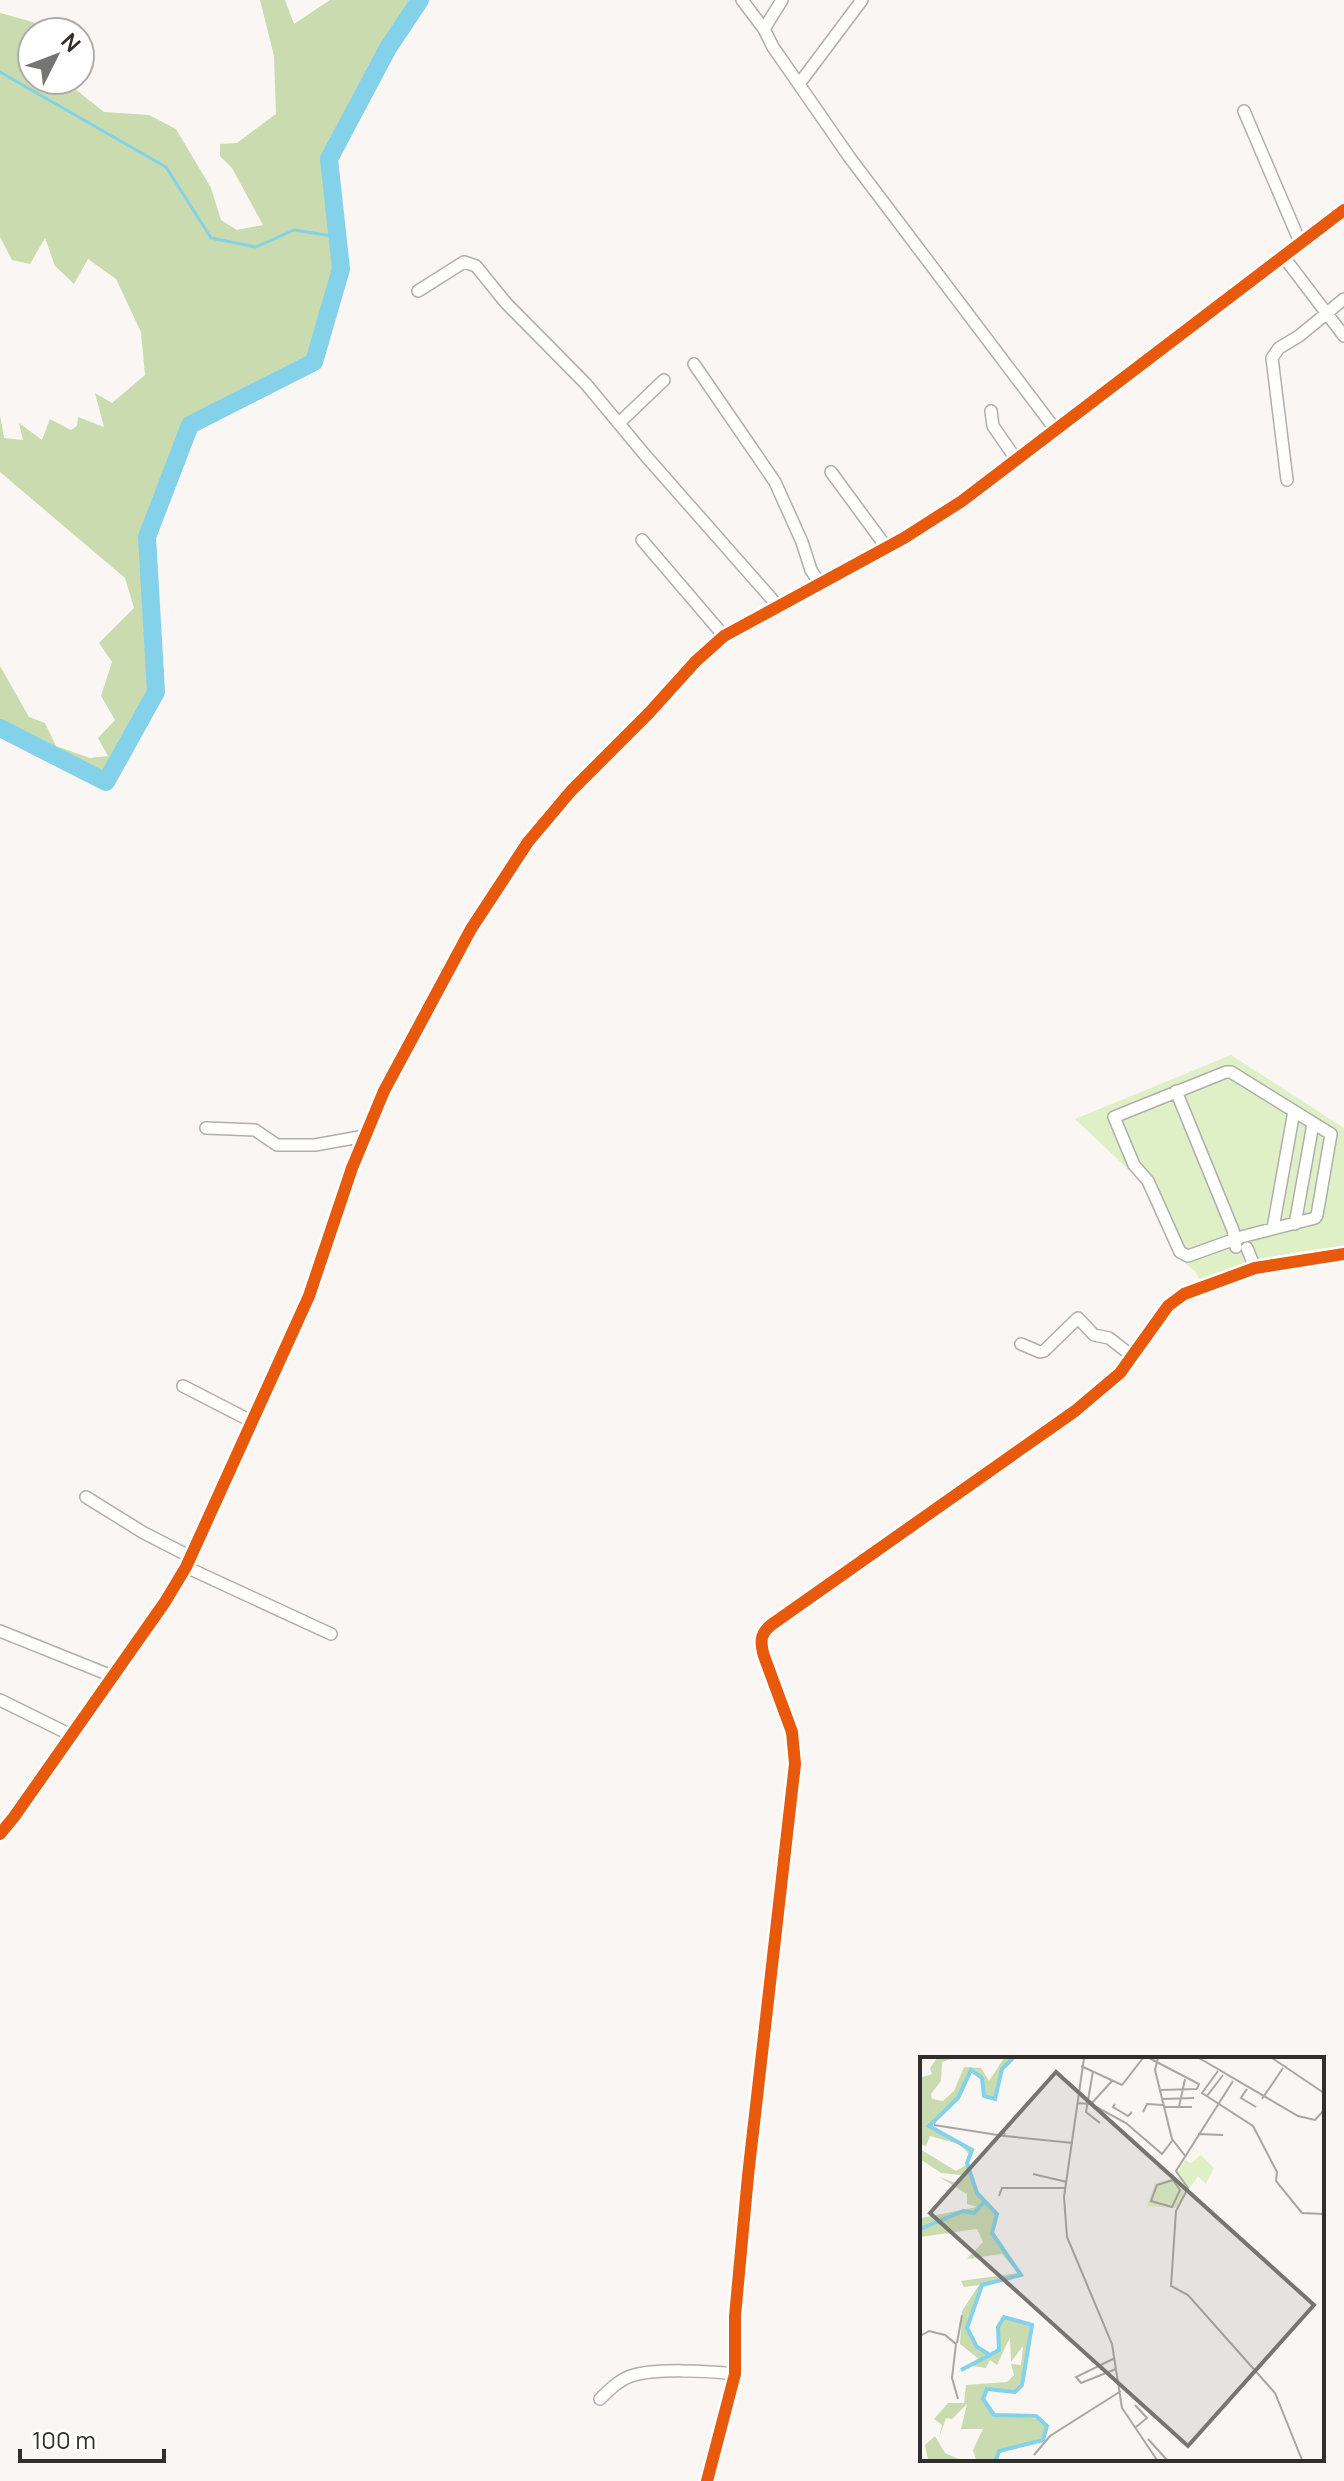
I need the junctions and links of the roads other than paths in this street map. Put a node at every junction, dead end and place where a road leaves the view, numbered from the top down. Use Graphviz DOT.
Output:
graph roads {
  1 [pos="742,0"];
  2 [pos="782,0"];
  3 [pos="862,0"];
  4 [pos="764,29"];
  5 [pos="799,84"];
  6 [pos="1244,111"];
  7 [pos="1344,210"];
  8 [pos="1300,242"];
  9 [pos="1283,256"];
  10 [pos="418,291"];
  11 [pos="1344,299"];
  12 [pos="1326,313"];
  13 [pos="1344,336"];
  14 [pos="694,364"];
  15 [pos="664,380"];
  16 [pos="991,411"];
  17 [pos="619,423"];
  18 [pos="1055,429"];
  19 [pos="1016,459"];
  20 [pos="831,472"];
  21 [pos="1287,480"];
  22 [pos="642,540"];
  23 [pos="887,548"];
  24 [pos="820,584"];
  25 [pos="778,606"];
  26 [pos="724,636"];
  27 [pos="1176,1091"];
  28 [pos="1294,1111"];
  29 [pos="1313,1124"];
  30 [pos="206,1128"];
  31 [pos="365,1136"];
  32 [pos="1295,1224"];
  33 [pos="1273,1228"];
  34 [pos="1239,1243"];
  35 [pos="1344,1254"];
  36 [pos="1250,1270"];
  37 [pos="1021,1344"];
  38 [pos="1132,1356"];
  39 [pos="183,1386"];
  40 [pos="253,1422"];
  41 [pos="86,1497"];
  42 [pos="188,1562"];
  43 [pos="0,1631"];
  44 [pos="331,1634"];
  45 [pos="112,1676"];
  46 [pos="0,1700"];
  47 [pos="71,1735"];
  48 [pos="0,1834"];
  49 [pos="735,2374"];
  50 [pos="600,2399"];
  51 [pos="707,2481"];
  1 -- 4 [label="street"];
  2 -- 4 [label="street"];
  3 -- 5 [label="street"];
  4 -- 5 [label="street"];
  5 -- 18 [label="street"];
  6 -- 8 [label="street"];
  7 -- 8 [label="street"];
  8 -- 9 [label="street"];
  9 -- 12 [label="street"];
  9 -- 18 [label="street"];
  10 -- 17 [label="street"];
  11 -- 12 [label="street"];
  12 -- 13 [label="street"];
  12 -- 21 [label="street"];
  14 -- 24 [label="street"];
  15 -- 17 [label="street"];
  16 -- 19 [label="street"];
  17 -- 25 [label="street"];
  18 -- 19 [label="street"];
  19 -- 23 [label="street"];
  20 -- 23 [label="street"];
  22 -- 26 [label="street"];
  23 -- 24 [label="street"];
  24 -- 25 [label="street"];
  25 -- 26 [label="street"];
  26 -- 31 [label="street"];
  27 -- 28 [label="street"];
  27 -- 34 [label="street"];
  27 -- 34 [label="street"];
  28 -- 29 [label="street"];
  28 -- 33 [label="street"];
  29 -- 32 [label="street"];
  29 -- 32 [label="street"];
  30 -- 31 [label="street"];
  31 -- 40 [label="street"];
  32 -- 33 [label="street"];
  33 -- 34 [label="street"];
  34 -- 36 [label="street"];
  35 -- 36 [label="street"];
  36 -- 38 [label="street"];
  37 -- 38 [label="street"];
  38 -- 49 [label="street"];
  39 -- 40 [label="street"];
  40 -- 42 [label="street"];
  41 -- 42 [label="street"];
  42 -- 44 [label="street"];
  42 -- 45 [label="street"];
  43 -- 45 [label="street"];
  45 -- 47 [label="street"];
  46 -- 47 [label="street"];
  47 -- 48 [label="street"];
  49 -- 50 [label="street"];
  49 -- 51 [label="street"];
}
